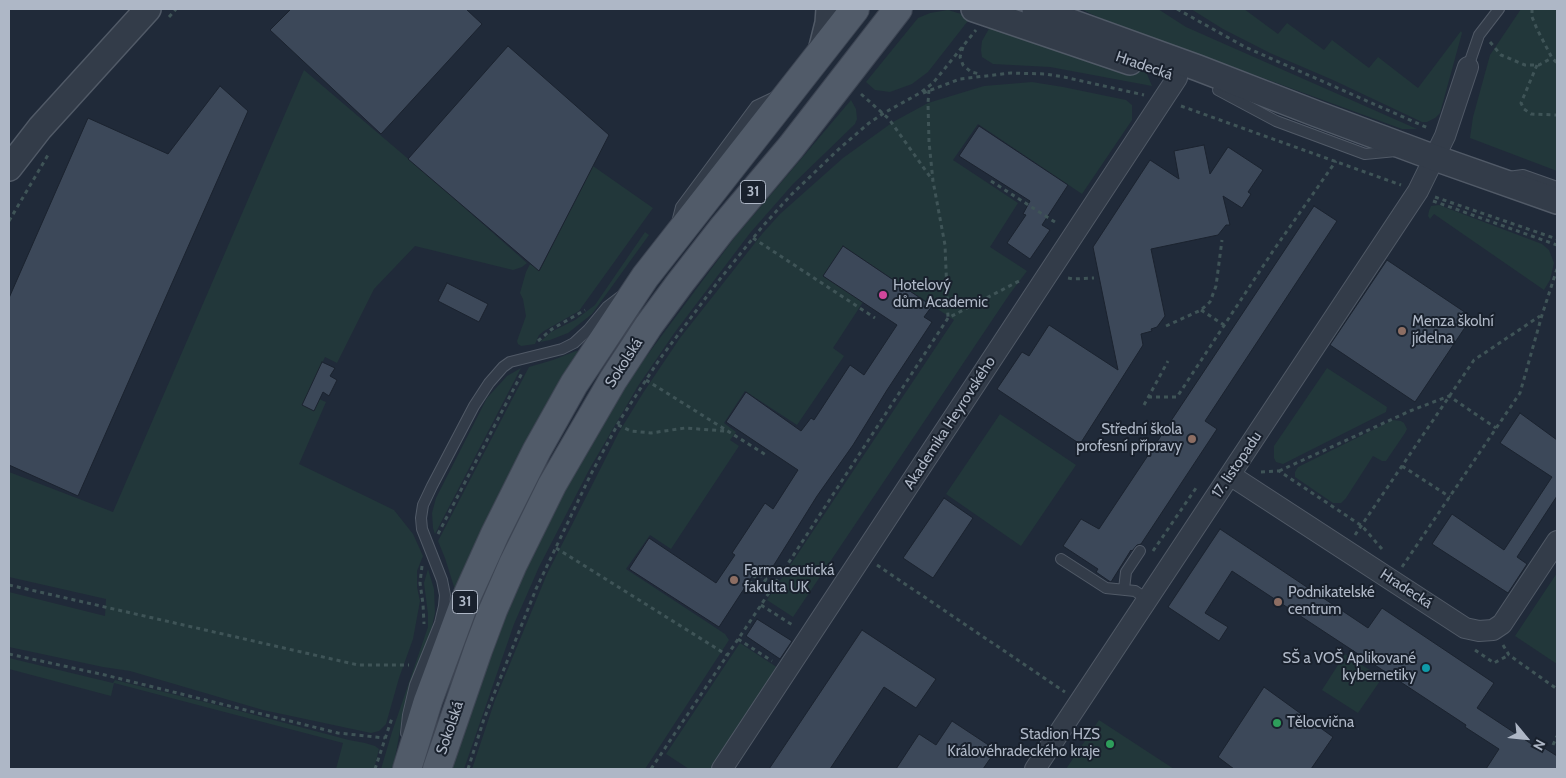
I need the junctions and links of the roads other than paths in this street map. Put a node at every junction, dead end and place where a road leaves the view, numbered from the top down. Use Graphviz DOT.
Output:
graph roads {
  1 [pos="127,9"];
  2 [pos="148,9"];
  3 [pos="829,9"];
  4 [pos="855,9"];
  5 [pos="898,9"];
  6 [pos="1499,9"];
  7 [pos="1043,11"];
  8 [pos="978,16"];
  9 [pos="822,51"];
  10 [pos="1468,67"];
  11 [pos="95,68"];
  12 [pos="1177,78"];
  13 [pos="1218,90"];
  14 [pos="1316,114"];
  15 [pos="40,128"];
  16 [pos="9,144"];
  17 [pos="1411,149"];
  18 [pos="1435,158"];
  19 [pos="9,168"];
  20 [pos="1492,178"];
  21 [pos="1557,187"];
  22 [pos="1557,201"];
  23 [pos="645,277"];
  24 [pos="1230,475"];
  25 [pos="1557,540"];
  26 [pos="1140,551"];
  27 [pos="1061,559"];
  28 [pos="1124,589"];
  29 [pos="1148,599"];
  30 [pos="406,769"];
  31 [pos="437,769"];
  32 [pos="722,769"];
  33 [pos="1035,769"];
  1 -- 11 [label="street"];
  2 -- 11 [label="street"];
  3 -- 9 [label="street"];
  4 -- 9 [label="main road, Sokolská / 31"];
  5 -- 31 [label="main road, Sokolská / 31"];
  6 -- 10 [label="lane"];
  7 -- 14 [label="street, Hradecká"];
  8 -- 12 [label="street, Hradecká"];
  9 -- 23 [label="main road, Sokolská / 31"];
  10 -- 18 [label="street"];
  11 -- 15 [label="street"];
  12 -- 13 [label="street, Hradecká"];
  12 -- 32 [label="street, Akademika Heyrovského"];
  13 -- 14 [label="street, Hradecká"];
  13 -- 17 [label="lane"];
  14 -- 17 [label="street, Hradecká"];
  15 -- 16 [label="street"];
  15 -- 19 [label="street"];
  17 -- 18 [label="street, Hradecká"];
  18 -- 20 [label="street, Hradecká"];
  18 -- 24 [label="street, 17. listopadu"];
  20 -- 21 [label="lane"];
  20 -- 22 [label="street, Hradecká"];
  23 -- 30 [label="main road, Sokolská / 31"];
  23 -- 30 [label="lane"];
  24 -- 25 [label="street, Hradecká"];
  24 -- 29 [label="street, 17. listopadu"];
  26 -- 28 [label="lane"];
  27 -- 28 [label="lane"];
  28 -- 29 [label="lane"];
  29 -- 33 [label="street, 17. listopadu"];
}
